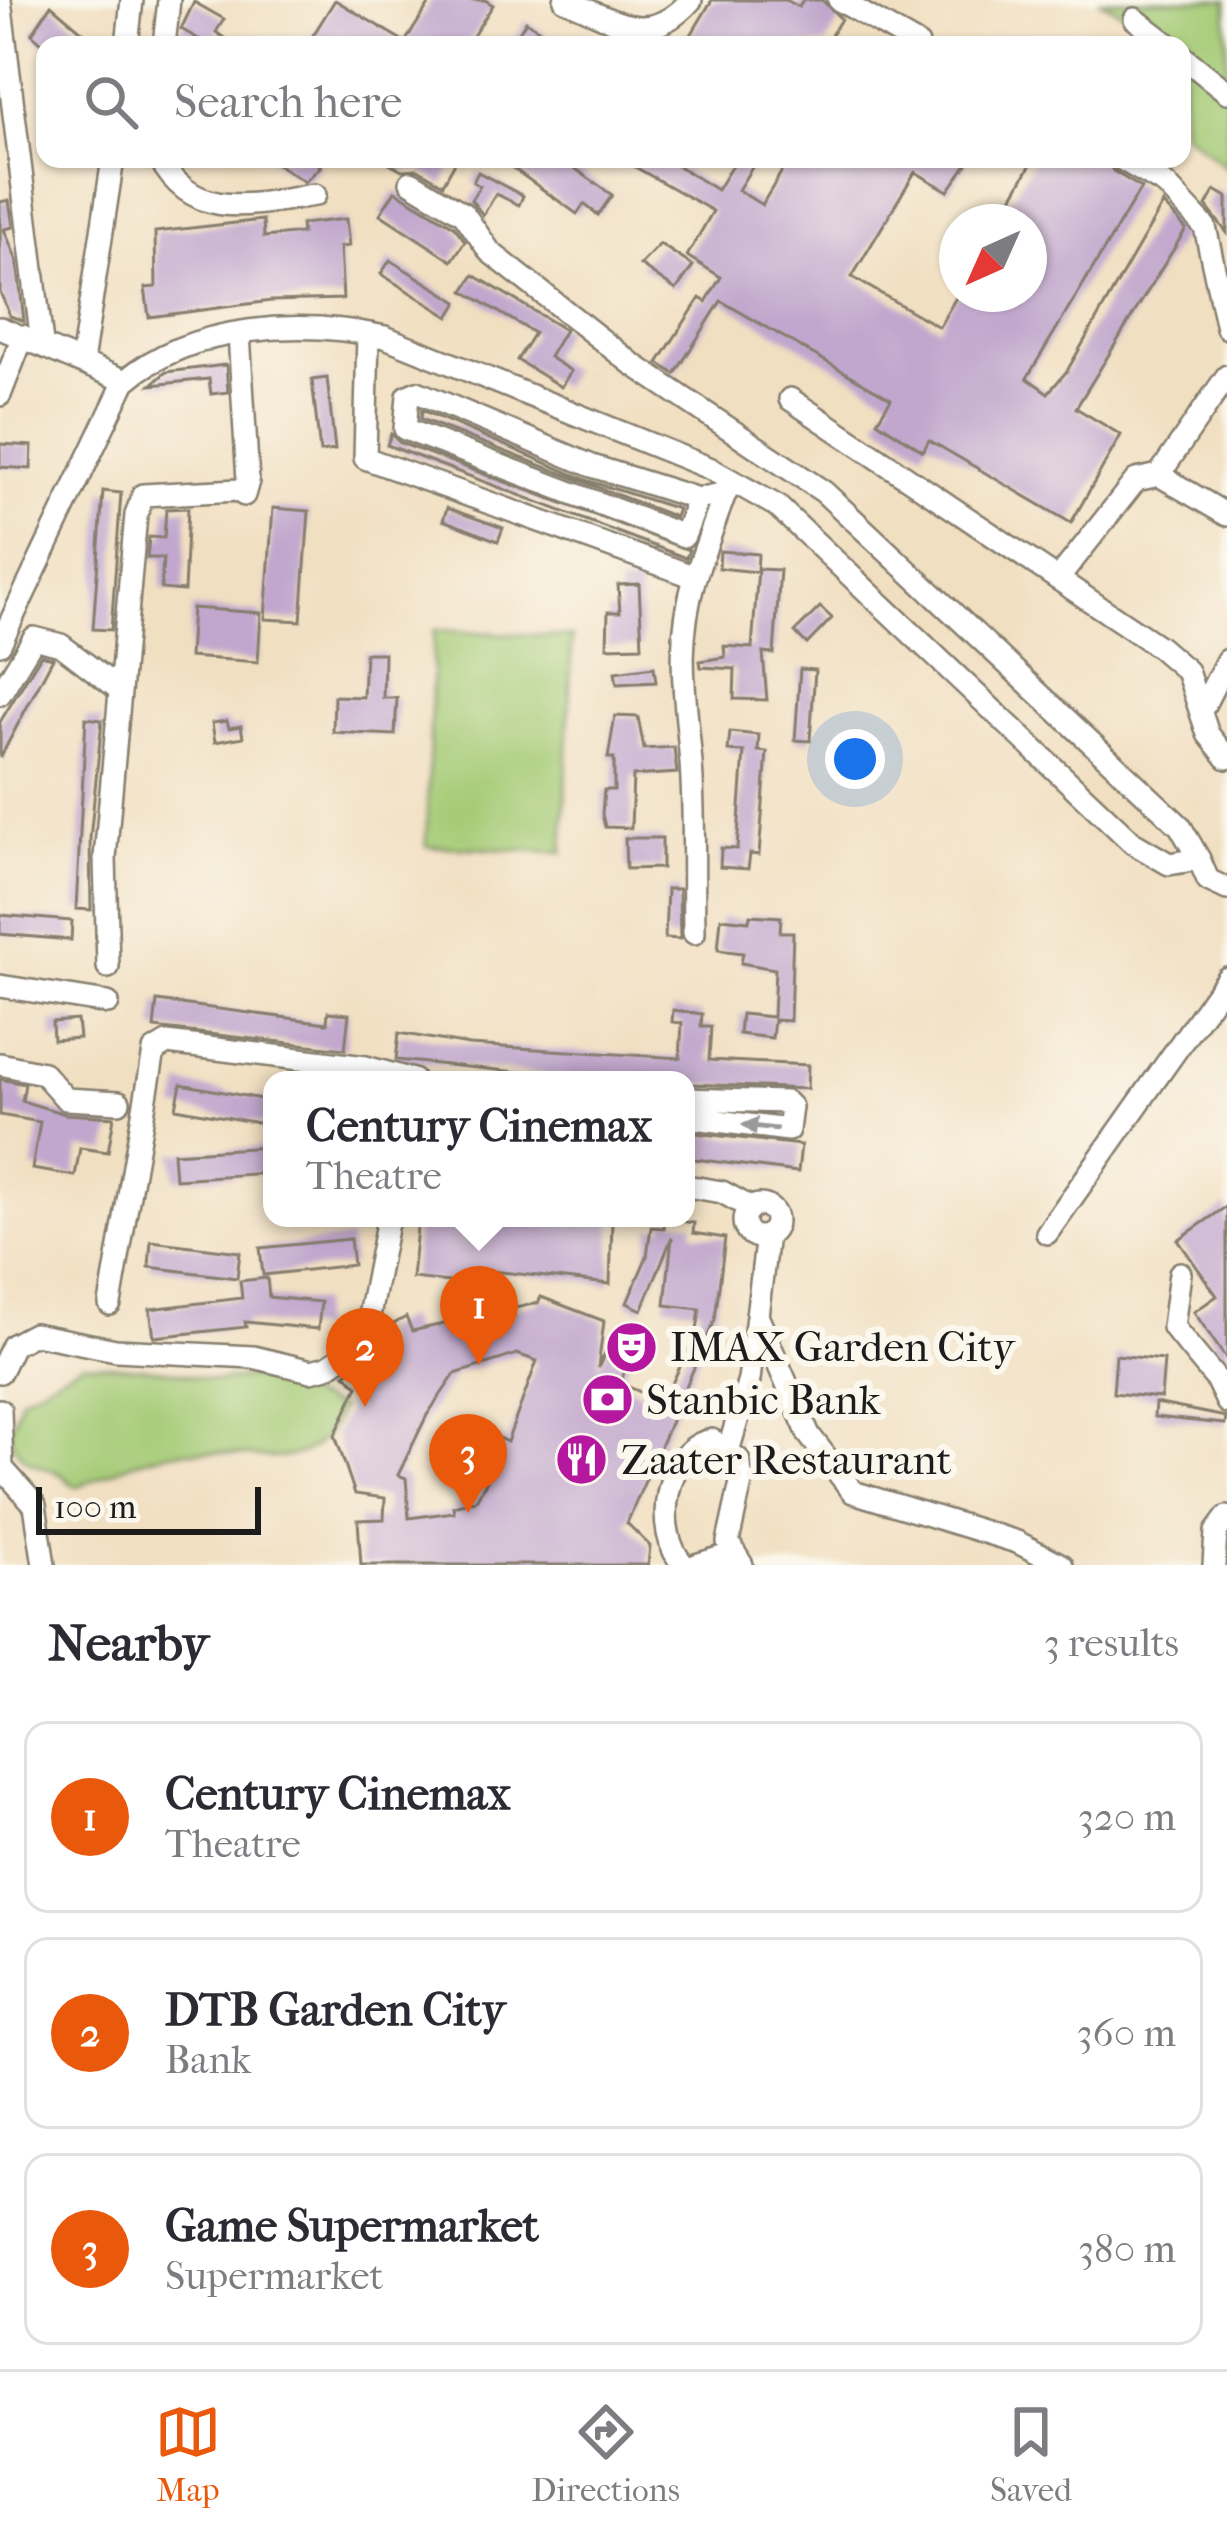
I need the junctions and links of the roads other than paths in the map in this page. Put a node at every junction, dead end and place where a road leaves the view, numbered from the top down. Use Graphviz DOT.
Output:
graph roads {
  1 [pos="0,0"];
  2 [pos="132,0"];
  3 [pos="170,0"];
  4 [pos="565,0"];
  5 [pos="691,0"];
  6 [pos="839,0"];
  7 [pos="1135,19"];
  8 [pos="128,36"];
  9 [pos="165,36"];
  10 [pos="902,36"];
  11 [pos="1157,36"];
  12 [pos="2,40"];
  13 [pos="1191,63"];
  14 [pos="1227,92"];
  15 [pos="112,168"];
  16 [pos="167,168"];
  17 [pos="1137,168"];
  18 [pos="411,182"];
  19 [pos="11,190"];
  20 [pos="315,196"];
  21 [pos="0,328"];
  22 [pos="1227,328"];
  23 [pos="239,334"];
  24 [pos="368,334"];
  25 [pos="33,340"];
  26 [pos="82,362"];
  27 [pos="1227,376"];
  28 [pos="125,381"];
  29 [pos="0,395"];
  30 [pos="790,399"];
  31 [pos="512,429"];
  32 [pos="500,465"];
  33 [pos="592,466"];
  34 [pos="1159,475"];
  35 [pos="728,486"];
  36 [pos="580,498"];
  37 [pos="698,499"];
  38 [pos="1227,515"];
  39 [pos="694,577"];
  40 [pos="1058,579"];
  41 [pos="0,644"];
  42 [pos="1227,660"];
  43 [pos="120,690"];
  44 [pos="0,694"];
  45 [pos="1201,711"];
  46 [pos="1227,758"];
  47 [pos="1199,859"];
  48 [pos="1227,889"];
  49 [pos="694,933"];
  50 [pos="108,968"];
  51 [pos="1227,978"];
  52 [pos="0,986"];
  53 [pos="108,1003"];
  54 [pos="0,1064"];
  55 [pos="380,1071"];
  56 [pos="695,1099"];
  57 [pos="119,1102"];
  58 [pos="695,1118"];
  59 [pos="695,1188"];
  60 [pos="386,1227"];
  61 [pos="1047,1233"];
  62 [pos="1180,1274"];
  63 [pos="110,1304"];
  64 [pos="758,1318"];
  65 [pos="0,1372"];
  66 [pos="1227,1402"];
  67 [pos="0,1410"];
  68 [pos="729,1448"];
  69 [pos="1227,1517"];
  70 [pos="737,1560"];
  71 [pos="44,1565"];
  72 [pos="684,1565"];
  73 [pos="696,1565"];
  74 [pos="1062,1565"];
  75 [pos="1214,1565"];
  1 -- 12 [label="street"];
  2 -- 8 [label="street"];
  3 -- 9 [label="street"];
  4 -- 5 [label="street"];
  6 -- 10 [label="street"];
  7 -- 11 [label="street"];
  12 -- 19 [label="street"];
  13 -- 14 [label="street"];
  15 -- 26 [label="street"];
  16 -- 20 [label="street"];
  17 -- 22 [label="street"];
  18 -- 47 [label="street"];
  19 -- 25 [label="street"];
  21 -- 25 [label="street"];
  23 -- 24 [label="street"];
  23 -- 28 [label="street"];
  23 -- 43 [label="street"];
  24 -- 35 [label="street"];
  24 -- 39 [label="street"];
  25 -- 26 [label="street"];
  25 -- 29 [label="street"];
  26 -- 28 [label="street"];
  27 -- 34 [label="street"];
  28 -- 41 [label="street"];
  30 -- 40 [label="street"];
  31 -- 32 [label="street"];
  31 -- 32 [label="street"];
  31 -- 33 [label="street"];
  32 -- 36 [label="street"];
  33 -- 36 [label="street"];
  33 -- 37 [label="street"];
  34 -- 38 [label="street"];
  34 -- 40 [label="street"];
  35 -- 37 [label="street"];
  35 -- 39 [label="street"];
  35 -- 47 [label="street"];
  36 -- 37 [label="street"];
  39 -- 49 [label="street"];
  40 -- 45 [label="street"];
  42 -- 45 [label="street"];
  43 -- 44 [label="street"];
  43 -- 50 [label="street"];
  45 -- 46 [label="street"];
  47 -- 48 [label="street"];
  51 -- 61 [label="street"];
  52 -- 53 [label="street"];
  54 -- 57 [label="street"];
  55 -- 63 [label="street"];
  56 -- 58 [label="street, one-way"];
  59 -- 64 [label="street"];
  60 -- 65 [label="street"];
  62 -- 66 [label="street"];
  64 -- 68 [label="street"];
  64 -- 74 [label="street"];
  67 -- 71 [label="street"];
  68 -- 70 [label="street"];
  68 -- 72 [label="street"];
  69 -- 75 [label="street"];
  70 -- 73 [label="street"];
}
